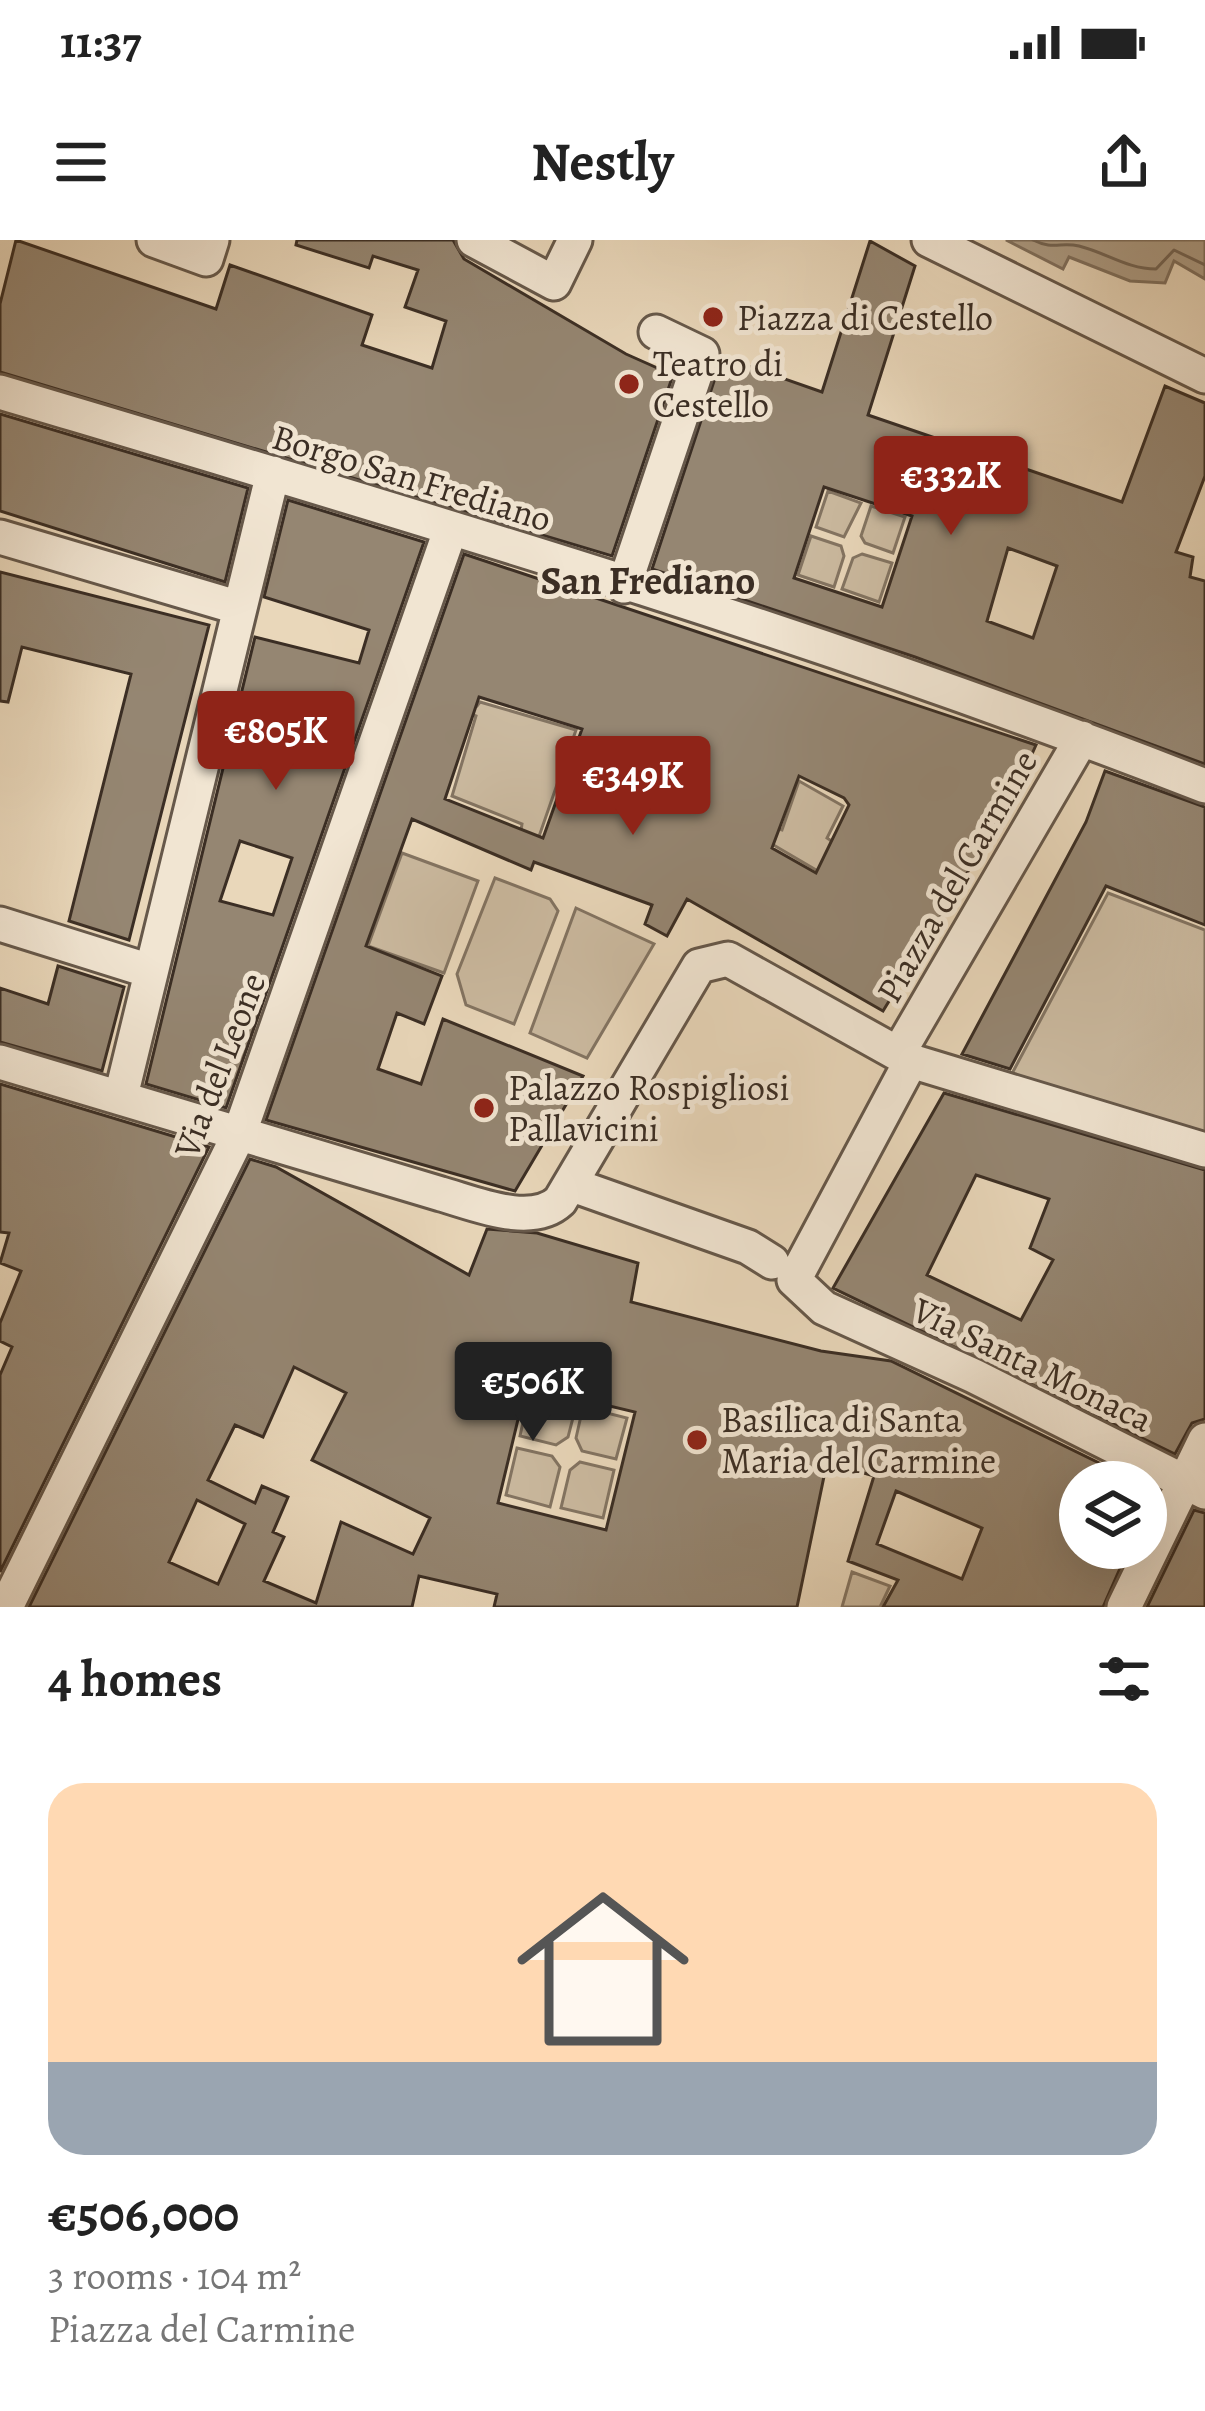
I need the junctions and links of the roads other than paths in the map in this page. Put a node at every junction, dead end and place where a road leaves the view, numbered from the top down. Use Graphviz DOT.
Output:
graph roads {
  1 [pos="154,240"];
  2 [pos="474,240"];
  3 [pos="575,240"];
  4 [pos="929,240"];
  5 [pos="209,249"];
  6 [pos="656,332"];
  7 [pos="1205,376"];
  8 [pos="0,392"];
  9 [pos="273,473"];
  10 [pos="451,528"];
  11 [pos="0,537"];
  12 [pos="624,586"];
  13 [pos="240,608"];
  14 [pos="1082,738"];
  15 [pos="1205,787"];
  16 [pos="0,925"];
  17 [pos="150,971"];
  18 [pos="904,1058"];
  19 [pos="0,1062"];
  20 [pos="121,1096"];
  21 [pos="240,1132"];
  22 [pos="1205,1150"];
  23 [pos="570,1184"];
  24 [pos="772,1262"];
  25 [pos="826,1309"];
  26 [pos="1205,1440"];
  27 [pos="1196,1488"];
  28 [pos="6,1607"];
  29 [pos="1124,1607"];
  1 -- 5 [label="street"];
  2 -- 3 [label="street"];
  4 -- 7 [label="street"];
  6 -- 12 [label="street"];
  8 -- 9 [label="street, Borgo San Frediano"];
  9 -- 10 [label="street, Borgo San Frediano"];
  9 -- 13 [label="street"];
  10 -- 12 [label="street, Borgo San Frediano"];
  10 -- 21 [label="street, Via del Leone"];
  11 -- 13 [label="street"];
  12 -- 14 [label="street, Borgo San Frediano"];
  13 -- 17 [label="street"];
  14 -- 15 [label="street, Borgo San Frediano"];
  14 -- 18 [label="street, Piazza del Carmine"];
  16 -- 17 [label="street"];
  17 -- 20 [label="street"];
  18 -- 22 [label="street"];
  18 -- 23 [label="street, Piazza del Carmine"];
  18 -- 25 [label="street, Piazza del Carmine"];
  19 -- 20 [label="street"];
  20 -- 21 [label="street"];
  21 -- 23 [label="street, Piazza del Carmine"];
  21 -- 28 [label="street, Via del Leone"];
  23 -- 24 [label="street"];
  25 -- 27 [label="street, Via Santa Monaca"];
  26 -- 27 [label="street"];
  27 -- 29 [label="street"];
}
